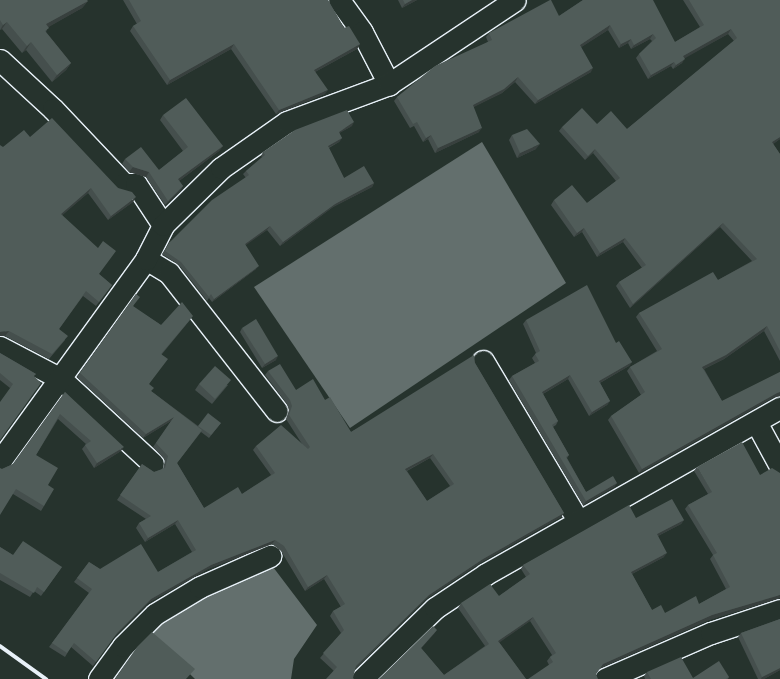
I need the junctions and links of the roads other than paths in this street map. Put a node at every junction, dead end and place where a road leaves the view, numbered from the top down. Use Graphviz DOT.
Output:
graph roads {
  1 [pos="339,0"];
  2 [pos="515,0"];
  3 [pos="0,60"];
  4 [pos="390,84"];
  5 [pos="162,225"];
  6 [pos="146,259"];
  7 [pos="0,347"];
  8 [pos="483,361"];
  9 [pos="61,379"];
  10 [pos="780,408"];
  11 [pos="277,411"];
  12 [pos="756,422"];
  13 [pos="0,461"];
  14 [pos="153,464"];
  15 [pos="780,466"];
  16 [pos="579,522"];
  17 [pos="270,556"];
  18 [pos="780,610"];
  19 [pos="99,679"];
  20 [pos="362,679"];
  21 [pos="605,679"];
  1 -- 4 [label="street"];
  2 -- 4 [label="street"];
  3 -- 5 [label="street"];
  4 -- 5 [label="street"];
  5 -- 6 [label="street"];
  6 -- 9 [label="street"];
  6 -- 11 [label="street"];
  7 -- 9 [label="street"];
  8 -- 16 [label="street"];
  9 -- 13 [label="street"];
  9 -- 14 [label="street"];
  10 -- 12 [label="street"];
  12 -- 15 [label="street"];
  12 -- 16 [label="street"];
  16 -- 20 [label="street"];
  17 -- 19 [label="street"];
  18 -- 21 [label="street"];
}
